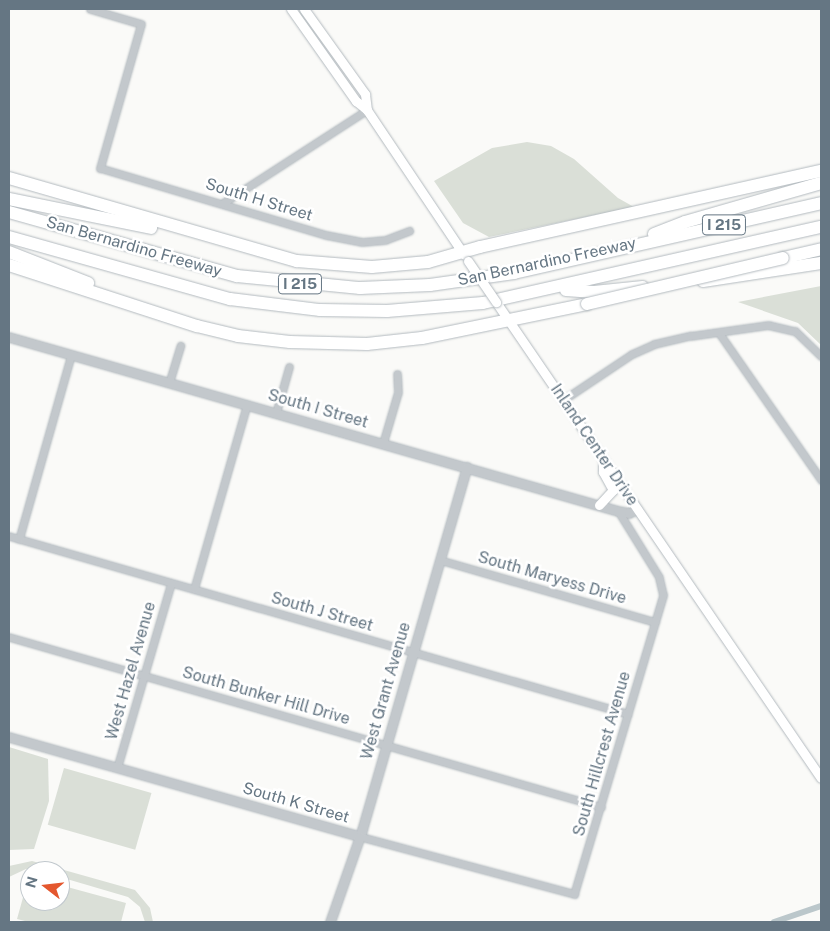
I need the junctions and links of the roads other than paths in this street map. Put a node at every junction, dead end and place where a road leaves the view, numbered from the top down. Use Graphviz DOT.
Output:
graph roads {
  1 [pos="90,9"];
  2 [pos="291,9"];
  3 [pos="304,9"];
  4 [pos="367,110"];
  5 [pos="821,171"];
  6 [pos="9,178"];
  7 [pos="821,183"];
  8 [pos="9,199"];
  9 [pos="821,202"];
  10 [pos="224,203"];
  11 [pos="9,212"];
  12 [pos="821,226"];
  13 [pos="410,231"];
  14 [pos="9,237"];
  15 [pos="627,246"];
  16 [pos="821,249"];
  17 [pos="9,252"];
  18 [pos="465,256"];
  19 [pos="282,258"];
  20 [pos="821,263"];
  21 [pos="9,265"];
  22 [pos="551,290"];
  23 [pos="506,317"];
  24 [pos="720,333"];
  25 [pos="9,337"];
  26 [pos="290,342"];
  27 [pos="180,346"];
  28 [pos="71,355"];
  29 [pos="821,356"];
  30 [pos="289,367"];
  31 [pos="397,374"];
  32 [pos="169,383"];
  33 [pos="563,400"];
  34 [pos="246,404"];
  35 [pos="276,413"];
  36 [pos="383,443"];
  37 [pos="603,461"];
  38 [pos="467,467"];
  39 [pos="821,480"];
  40 [pos="599,505"];
  41 [pos="637,509"];
  42 [pos="618,511"];
  43 [pos="9,536"];
  44 [pos="19,539"];
  45 [pos="440,560"];
  46 [pos="171,582"];
  47 [pos="194,589"];
  48 [pos="656,622"];
  49 [pos="9,637"];
  50 [pos="413,653"];
  51 [pos="145,676"];
  52 [pos="628,714"];
  53 [pos="9,737"];
  54 [pos="386,745"];
  55 [pos="117,768"];
  56 [pos="821,778"];
  57 [pos="601,807"];
  58 [pos="358,836"];
  59 [pos="574,894"];
  60 [pos="330,922"];
  1 -- 10 [label="street, South H Street"];
  2 -- 4 [label="main road, Inland Center Drive"];
  3 -- 4 [label="main road, Inland Center Drive"];
  4 -- 10 [label="street"];
  4 -- 18 [label="main road, Inland Center Drive"];
  5 -- 18 [label="highway"];
  6 -- 19 [label="highway"];
  7 -- 15 [label="highway"];
  8 -- 19 [label="highway"];
  9 -- 15 [label="highway, San Bernardino Freeway / I 215"];
  10 -- 13 [label="street, South H Street"];
  11 -- 15 [label="highway, San Bernardino Freeway / I 215"];
  12 -- 22 [label="highway, San Bernardino Freeway / I 215"];
  14 -- 22 [label="highway, San Bernardino Freeway / I 215"];
  16 -- 23 [label="highway, bridge"];
  17 -- 26 [label="highway"];
  18 -- 19 [label="highway"];
  18 -- 23 [label="main road, Inland Center Drive, bridge"];
  20 -- 22 [label="highway"];
  21 -- 26 [label="highway"];
  23 -- 26 [label="highway"];
  23 -- 33 [label="main road, Inland Center Drive"];
  24 -- 29 [label="street"];
  24 -- 33 [label="street"];
  24 -- 39 [label="street"];
  25 -- 28 [label="street, South I Street"];
  27 -- 32 [label="street"];
  28 -- 32 [label="street, South I Street"];
  28 -- 44 [label="street"];
  30 -- 35 [label="street"];
  31 -- 36 [label="street"];
  32 -- 34 [label="street, South I Street"];
  33 -- 37 [label="main road, Inland Center Drive"];
  34 -- 35 [label="street, South I Street"];
  34 -- 47 [label="street"];
  35 -- 36 [label="street, South I Street"];
  36 -- 38 [label="street, South I Street"];
  37 -- 40 [label="main road"];
  37 -- 41 [label="main road, Inland Center Drive"];
  38 -- 40 [label="street, South I Street"];
  38 -- 45 [label="street, West Grant Avenue"];
  40 -- 42 [label="street, South I Street"];
  41 -- 42 [label="street, South I Street"];
  41 -- 56 [label="main road, Inland Center Drive"];
  42 -- 48 [label="street"];
  43 -- 44 [label="street, South J Street"];
  44 -- 46 [label="street, South J Street"];
  45 -- 48 [label="street, South Maryess Drive"];
  45 -- 50 [label="street, West Grant Avenue"];
  46 -- 47 [label="street, South J Street"];
  46 -- 51 [label="street, West Hazel Avenue"];
  47 -- 50 [label="street, South J Street"];
  48 -- 52 [label="street, South Hillcrest Avenue"];
  49 -- 51 [label="street, South Bunker Hill Drive"];
  50 -- 52 [label="street, South J Street"];
  50 -- 54 [label="street, West Grant Avenue"];
  51 -- 54 [label="street, South Bunker Hill Drive"];
  51 -- 55 [label="street, West Hazel Avenue"];
  52 -- 57 [label="street, South Hillcrest Avenue"];
  53 -- 55 [label="street, South K Street"];
  54 -- 57 [label="street, South Bunker Hill Drive"];
  54 -- 58 [label="street, West Grant Avenue"];
  55 -- 58 [label="street, South K Street"];
  57 -- 59 [label="street, South Hillcrest Avenue"];
  58 -- 59 [label="street, South K Street"];
  58 -- 60 [label="street, West Grant Avenue"];
}
